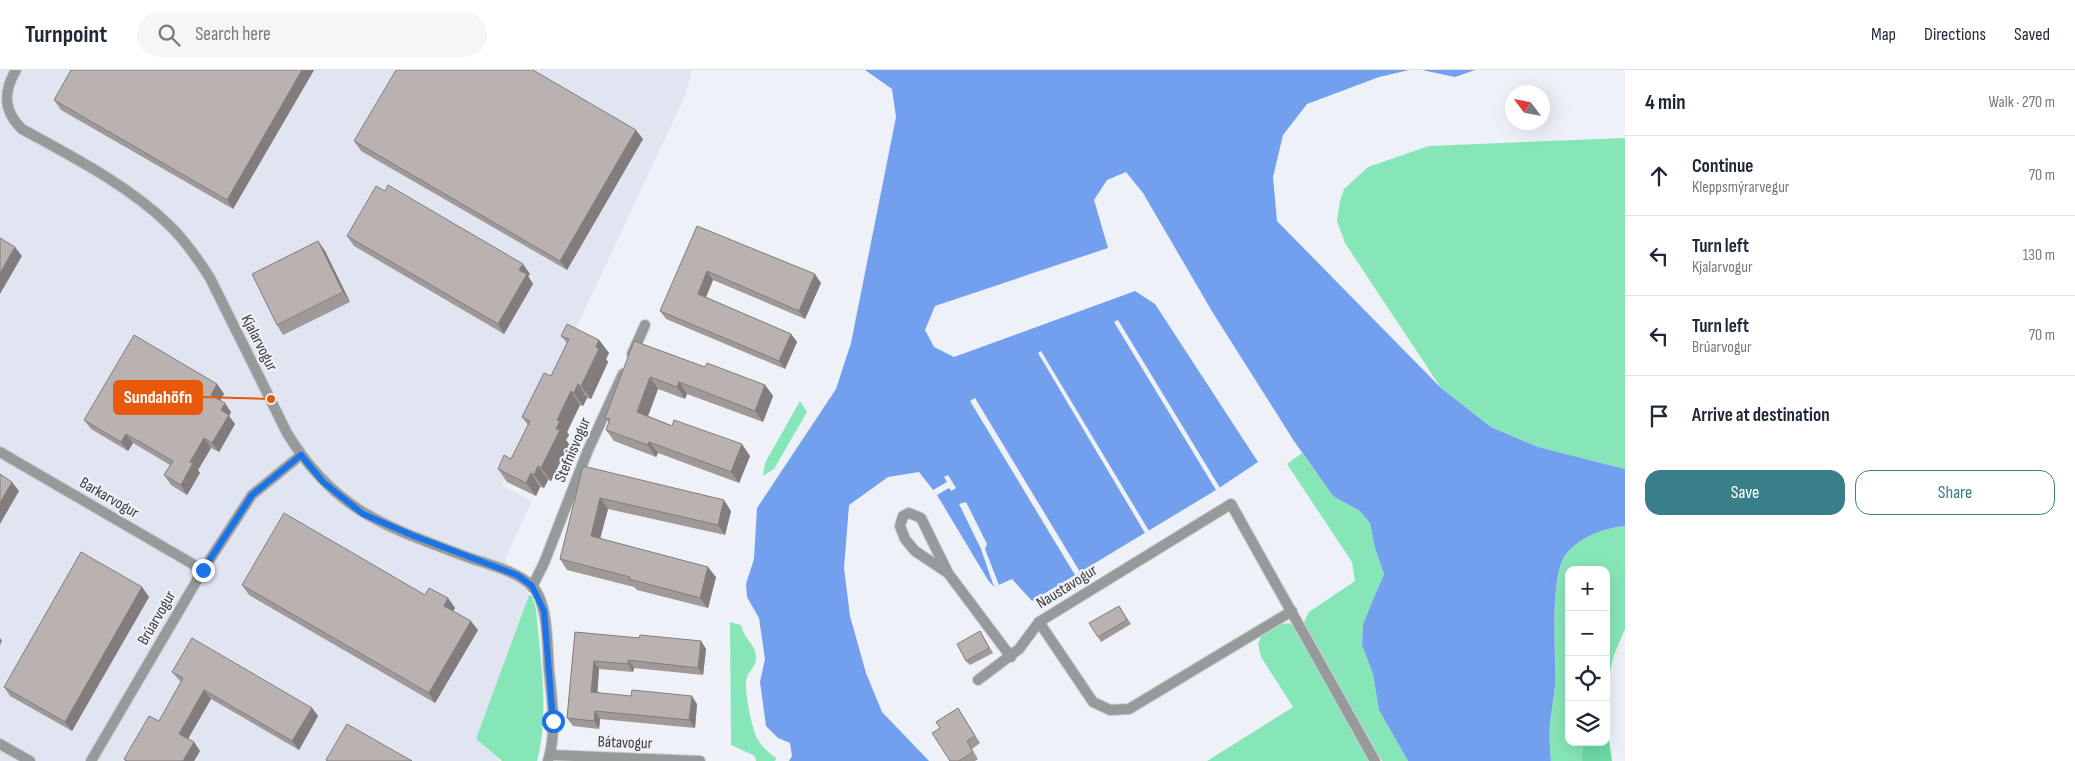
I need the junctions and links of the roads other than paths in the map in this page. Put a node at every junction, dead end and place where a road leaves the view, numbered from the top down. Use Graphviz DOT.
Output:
graph roads {
  1 [pos="16,70"];
  2 [pos="645,325"];
  3 [pos="0,452"];
  4 [pos="301,455"];
  5 [pos="203,570"];
  6 [pos="948,573"];
  7 [pos="532,586"];
  8 [pos="1292,611"];
  9 [pos="1038,622"];
  10 [pos="1011,657"];
  11 [pos="978,680"];
  12 [pos="0,744"];
  13 [pos="549,758"];
  14 [pos="30,761"];
  15 [pos="91,761"];
  16 [pos="700,761"];
  17 [pos="1375,761"];
  1 -- 4 [label="street, Kjalarvogur"];
  2 -- 7 [label="street, Stefnisvogur"];
  3 -- 5 [label="street, Barkarvogur"];
  4 -- 5 [label="street, Brúarvogur"];
  4 -- 7 [label="street, Kjalarvogur"];
  5 -- 15 [label="street, Brúarvogur"];
  6 -- 6 [label="street"];
  6 -- 10 [label="street"];
  7 -- 13 [label="street"];
  8 -- 9 [label="street, Naustavogur"];
  8 -- 9 [label="street, Naustavogur"];
  8 -- 17 [label="street, Naustavogur"];
  9 -- 10 [label="street"];
  10 -- 11 [label="street"];
  12 -- 14 [label="street"];
  13 -- 16 [label="street, Bátavogur"];
}
